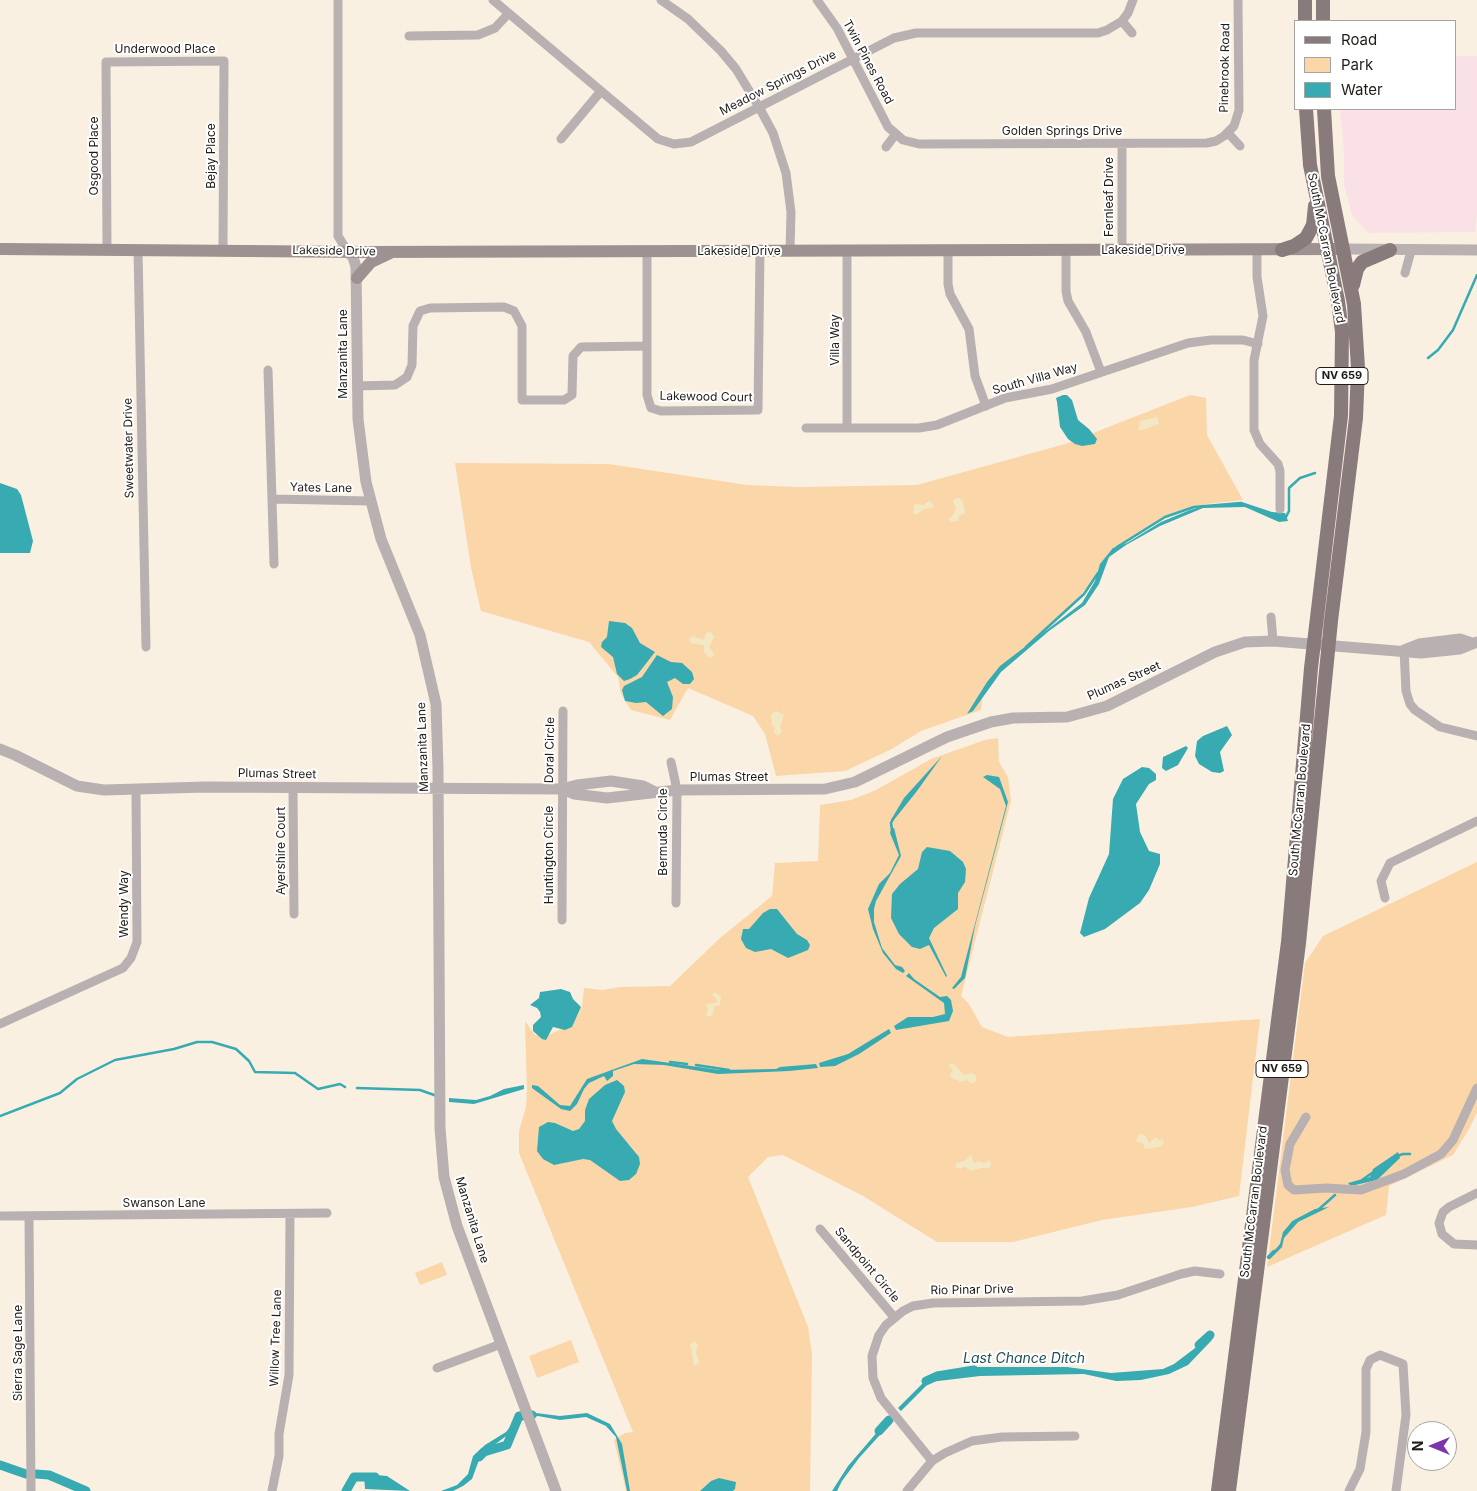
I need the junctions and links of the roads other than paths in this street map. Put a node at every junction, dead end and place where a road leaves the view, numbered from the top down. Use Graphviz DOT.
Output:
graph roads {
  1 [pos="338,0"];
  2 [pos="493,0"];
  3 [pos="661,0"];
  4 [pos="817,0"];
  5 [pos="1133,0"];
  6 [pos="1238,0"];
  7 [pos="1305,0"];
  8 [pos="1323,0"];
  9 [pos="508,14"];
  10 [pos="1305,20"];
  11 [pos="1323,20"];
  12 [pos="1122,21"];
  13 [pos="1132,32"];
  14 [pos="409,36"];
  15 [pos="852,58"];
  16 [pos="224,61"];
  17 [pos="106,62"];
  18 [pos="601,91"];
  19 [pos="759,107"];
  20 [pos="1306,110"];
  21 [pos="1324,110"];
  22 [pos="1228,133"];
  23 [pos="895,135"];
  24 [pos="560,139"];
  25 [pos="1122,144"];
  26 [pos="1240,146"];
  27 [pos="886,147"];
  28 [pos="1315,190"];
  29 [pos="0,249"];
  30 [pos="107,250"];
  31 [pos="138,250"];
  32 [pos="223,250"];
  33 [pos="1257,250"];
  34 [pos="1282,250"];
  35 [pos="1328,250"];
  36 [pos="1343,250"];
  37 [pos="1390,250"];
  38 [pos="1411,250"];
  39 [pos="1477,250"];
  40 [pos="760,251"];
  41 [pos="790,251"];
  42 [pos="847,251"];
  43 [pos="948,251"];
  44 [pos="1066,251"];
  45 [pos="1122,251"];
  46 [pos="348,252"];
  47 [pos="392,252"];
  48 [pos="647,252"];
  49 [pos="1405,272"];
  50 [pos="357,278"];
  51 [pos="1352,293"];
  52 [pos="1258,344"];
  53 [pos="646,346"];
  54 [pos="268,370"];
  55 [pos="1101,372"];
  56 [pos="357,386"];
  57 [pos="986,406"];
  58 [pos="1342,416"];
  59 [pos="806,428"];
  60 [pos="847,428"];
  61 [pos="272,499"];
  62 [pos="370,501"];
  63 [pos="1347,503"];
  64 [pos="1280,509"];
  65 [pos="274,564"];
  66 [pos="1271,617"];
  67 [pos="1273,641"];
  68 [pos="1474,642"];
  69 [pos="1314,644"];
  70 [pos="1329,646"];
  71 [pos="146,647"];
  72 [pos="1404,650"];
  73 [pos="563,710"];
  74 [pos="1477,736"];
  75 [pos="0,749"];
  76 [pos="672,762"];
  77 [pos="293,788"];
  78 [pos="438,789"];
  79 [pos="562,789"];
  80 [pos="677,790"];
  81 [pos="136,791"];
  82 [pos="653,792"];
  83 [pos="1477,821"];
  84 [pos="1385,898"];
  85 [pos="676,903"];
  86 [pos="294,914"];
  87 [pos="562,920"];
  88 [pos="0,1024"];
  89 [pos="1477,1088"];
  90 [pos="1306,1116"];
  91 [pos="1477,1193"];
  92 [pos="327,1213"];
  93 [pos="290,1214"];
  94 [pos="0,1216"];
  95 [pos="29,1216"];
  96 [pos="820,1230"];
  97 [pos="1477,1245"];
  98 [pos="1220,1274"];
  99 [pos="894,1317"];
  100 [pos="501,1344"];
  101 [pos="437,1368"];
  102 [pos="1075,1436"];
  103 [pos="932,1462"];
  104 [pos="31,1491"];
  105 [pos="272,1491"];
  106 [pos="556,1491"];
  107 [pos="907,1491"];
  108 [pos="1218,1491"];
  109 [pos="1229,1491"];
  110 [pos="1348,1491"];
  111 [pos="1396,1491"];
  1 -- 46 [label="street, Manzanita Lane"];
  2 -- 9 [label="street, Meadow Springs Drive"];
  3 -- 19 [label="street"];
  4 -- 15 [label="street, Twin Pines Road"];
  5 -- 12 [label="street"];
  6 -- 22 [label="street, Pinebrook Road"];
  7 -- 10 [label="main road"];
  8 -- 11 [label="main road"];
  9 -- 14 [label="street"];
  9 -- 18 [label="street, Meadow Springs Drive"];
  12 -- 13 [label="street"];
  12 -- 15 [label="street, Meadow Springs Drive"];
  15 -- 19 [label="street, Meadow Springs Drive"];
  15 -- 23 [label="street, Twin Pines Road"];
  16 -- 17 [label="street, Underwood Place"];
  16 -- 32 [label="street, Bejay Place"];
  17 -- 30 [label="street, Osgood Place"];
  18 -- 19 [label="street, Meadow Springs Drive"];
  18 -- 24 [label="street"];
  19 -- 41 [label="street"];
  20 -- 28 [label="main road, South McCarran Boulevard / NV 659"];
  21 -- 36 [label="main road, South McCarran Boulevard / NV 659"];
  22 -- 25 [label="street, Golden Springs Drive"];
  22 -- 26 [label="street"];
  23 -- 25 [label="street, Golden Springs Drive"];
  23 -- 27 [label="street"];
  25 -- 45 [label="street, Fernleaf Drive"];
  28 -- 34 [label="main road"];
  28 -- 35 [label="main road, South McCarran Boulevard / NV 659"];
  29 -- 30 [label="main road, Lakeside Drive"];
  30 -- 31 [label="main road, Lakeside Drive"];
  31 -- 32 [label="main road, Lakeside Drive"];
  31 -- 71 [label="street, Sweetwater Drive"];
  32 -- 46 [label="main road, Lakeside Drive"];
  33 -- 34 [label="main road, Lakeside Drive"];
  33 -- 45 [label="main road, Lakeside Drive"];
  33 -- 52 [label="street"];
  34 -- 35 [label="main road, Lakeside Drive"];
  35 -- 36 [label="main road, Lakeside Drive"];
  35 -- 58 [label="main road, South McCarran Boulevard / NV 659"];
  36 -- 37 [label="street, Lakeside Drive"];
  36 -- 51 [label="main road, South McCarran Boulevard / NV 659"];
  37 -- 38 [label="street, Lakeside Drive"];
  37 -- 51 [label="main road"];
  38 -- 39 [label="street, Lakeside Drive"];
  38 -- 49 [label="street"];
  40 -- 41 [label="main road, Lakeside Drive"];
  40 -- 48 [label="main road, Lakeside Drive"];
  40 -- 53 [label="street, Lakewood Court"];
  41 -- 42 [label="main road, Lakeside Drive"];
  42 -- 43 [label="main road, Lakeside Drive"];
  42 -- 60 [label="street, Villa Way"];
  43 -- 44 [label="main road, Lakeside Drive"];
  43 -- 57 [label="street"];
  44 -- 45 [label="main road, Lakeside Drive"];
  44 -- 55 [label="street"];
  46 -- 47 [label="main road, Lakeside Drive"];
  46 -- 50 [label="street, Manzanita Lane"];
  47 -- 48 [label="main road, Lakeside Drive"];
  47 -- 50 [label="main road"];
  48 -- 53 [label="street, Lakewood Court"];
  50 -- 56 [label="street, Manzanita Lane"];
  51 -- 63 [label="main road, South McCarran Boulevard / NV 659"];
  52 -- 55 [label="street, South Villa Way"];
  52 -- 64 [label="street"];
  53 -- 56 [label="street"];
  54 -- 61 [label="street, Yates Lane"];
  55 -- 57 [label="street, South Villa Way"];
  56 -- 62 [label="street, Manzanita Lane"];
  57 -- 60 [label="street, South Villa Way"];
  58 -- 63 [label="main road"];
  58 -- 69 [label="main road, South McCarran Boulevard / NV 659"];
  59 -- 60 [label="street, South Villa Way"];
  61 -- 62 [label="street, Yates Lane"];
  61 -- 65 [label="street, Yates Lane"];
  62 -- 78 [label="street, Manzanita Lane"];
  63 -- 70 [label="main road, South McCarran Boulevard / NV 659"];
  66 -- 67 [label="street"];
  67 -- 69 [label="street, Plumas Street"];
  67 -- 80 [label="street, Plumas Street"];
  68 -- 72 [label="street, Plumas Street"];
  69 -- 70 [label="street, Plumas Street"];
  69 -- 108 [label="main road, South McCarran Boulevard / NV 659"];
  70 -- 72 [label="street, Plumas Street"];
  70 -- 109 [label="main road, South McCarran Boulevard / NV 659"];
  72 -- 74 [label="street"];
  73 -- 79 [label="street, Doral Circle"];
  75 -- 81 [label="street, Plumas Street"];
  76 -- 80 [label="street, Bermuda Circle"];
  77 -- 78 [label="street, Plumas Street"];
  77 -- 81 [label="street, Plumas Street"];
  77 -- 86 [label="street, Ayershire Court"];
  78 -- 79 [label="street, Plumas Street"];
  78 -- 100 [label="street, Manzanita Lane"];
  79 -- 82 [label="street, Plumas Street"];
  79 -- 82 [label="street, Plumas Street"];
  79 -- 87 [label="street, Huntington Circle"];
  80 -- 82 [label="street, Plumas Street"];
  80 -- 85 [label="street, Bermuda Circle"];
  81 -- 88 [label="street, Wendy Way"];
  83 -- 84 [label="street"];
  89 -- 90 [label="street"];
  91 -- 97 [label="street"];
  92 -- 93 [label="street, Swanson Lane"];
  93 -- 95 [label="street, Swanson Lane"];
  93 -- 105 [label="street, Willow Tree Lane"];
  94 -- 95 [label="street, Swanson Lane"];
  95 -- 104 [label="street, Sierra Sage Lane"];
  96 -- 99 [label="street, Sandpoint Circle"];
  98 -- 99 [label="street, Rio Pinar Drive"];
  99 -- 103 [label="street, Rio Pinar Drive"];
  100 -- 101 [label="street"];
  100 -- 106 [label="street, Manzanita Lane"];
  102 -- 103 [label="street"];
  103 -- 107 [label="street"];
  110 -- 111 [label="street"];
}
